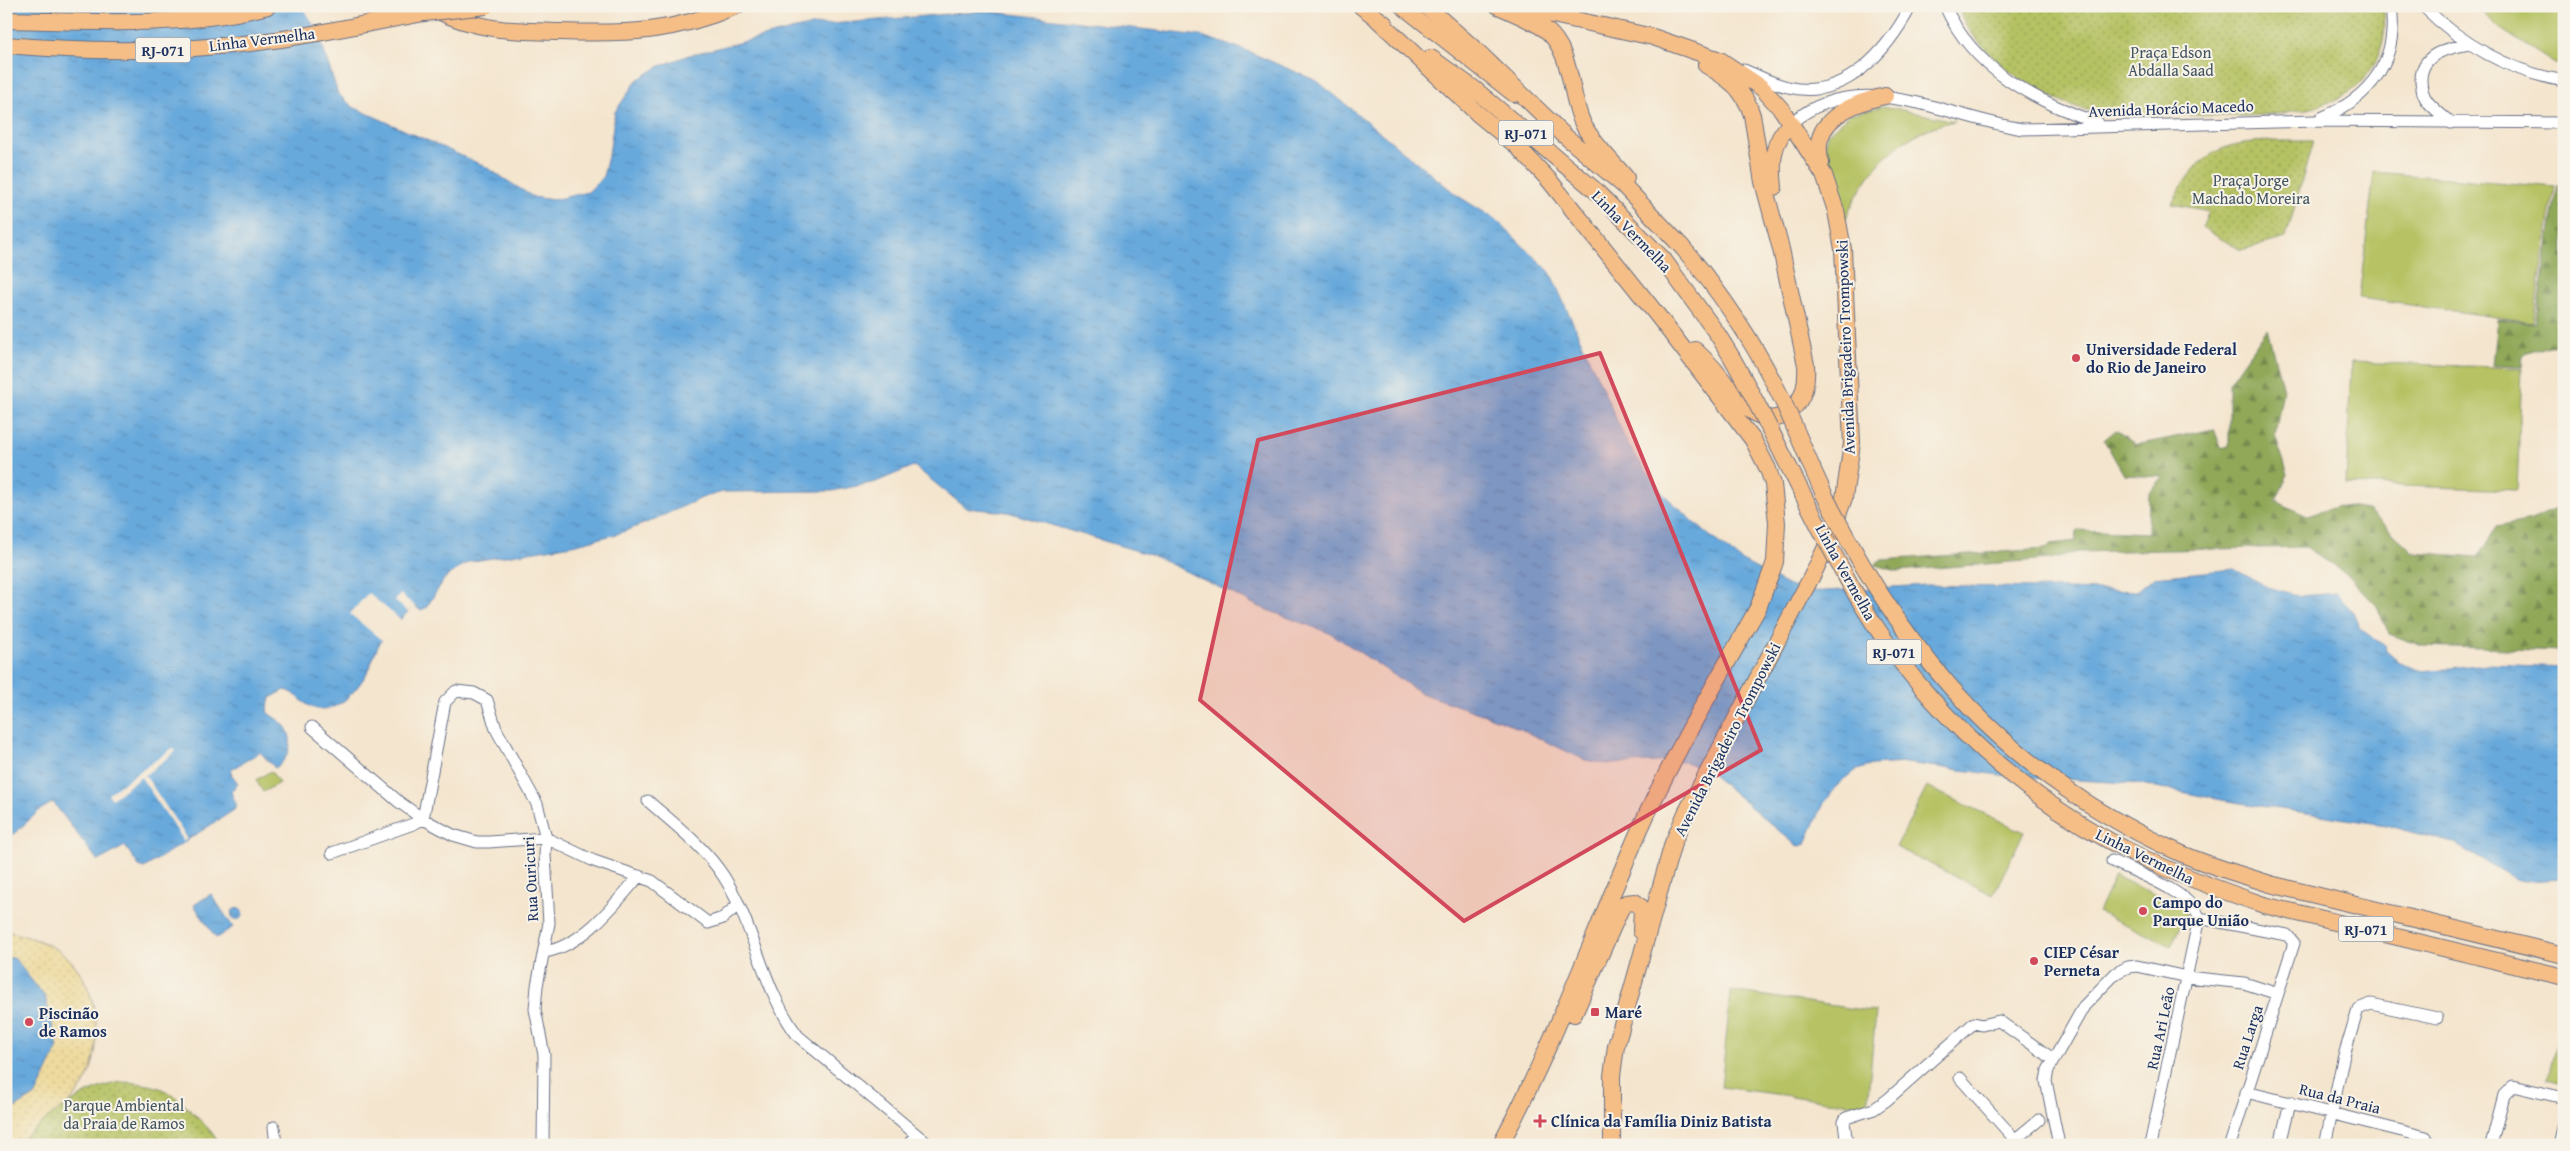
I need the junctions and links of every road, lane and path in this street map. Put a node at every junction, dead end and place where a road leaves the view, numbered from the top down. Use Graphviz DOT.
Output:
graph roads {
  1 [pos="268,6"];
  2 [pos="428,6"];
  3 [pos="486,6"];
  4 [pos="736,6"];
  5 [pos="1361,6"];
  6 [pos="1401,6"];
  7 [pos="1426,6"];
  8 [pos="1498,6"];
  9 [pos="1512,6"];
  10 [pos="1911,6"];
  11 [pos="1945,6"];
  12 [pos="2391,6"];
  13 [pos="2423,6"];
  14 [pos="440,11"];
  15 [pos="1377,19"];
  16 [pos="6,20"];
  17 [pos="1669,44"];
  18 [pos="2469,44"];
  19 [pos="6,45"];
  20 [pos="1720,60"];
  21 [pos="2564,81"];
  22 [pos="1885,96"];
  23 [pos="2315,121"];
  24 [pos="1791,122"];
  25 [pos="2451,123"];
  26 [pos="2564,123"];
  27 [pos="2104,126"];
  28 [pos="1565,136"];
  29 [pos="1824,174"];
  30 [pos="1651,212"];
  31 [pos="1781,248"];
  32 [pos="1658,316"];
  33 [pos="312,727"];
  34 [pos="648,801"];
  35 [pos="423,818"];
  36 [pos="546,838"];
  37 [pos="332,853"];
  38 [pos="2112,861"];
  39 [pos="640,876"];
  40 [pos="738,905"];
  41 [pos="2199,918"];
  42 [pos="544,952"];
  43 [pos="2564,955"];
  44 [pos="1637,971"];
  45 [pos="2187,977"];
  46 [pos="2564,977"];
  47 [pos="2278,994"];
  48 [pos="2437,1018"];
  49 [pos="2053,1059"];
  50 [pos="1539,1063"];
  51 [pos="1960,1078"];
  52 [pos="2246,1092"];
  53 [pos="2564,1098"];
  54 [pos="2290,1102"];
  55 [pos="2332,1113"];
  56 [pos="2039,1120"];
  57 [pos="2564,1123"];
  58 [pos="274,1127"];
  59 [pos="916,1135"];
  60 [pos="2425,1141"];
  61 [pos="2014,1143"];
  62 [pos="2057,1143"];
  63 [pos="276,1145"];
  64 [pos="543,1145"];
  65 [pos="908,1145"];
  66 [pos="929,1145"];
  67 [pos="1500,1145"];
  68 [pos="1612,1145"];
  69 [pos="1847,1145"];
  70 [pos="2150,1145"];
  71 [pos="2230,1145"];
  72 [pos="2280,1145"];
  73 [pos="2325,1145"];
  74 [pos="2491,1145"];
  75 [pos="2558,1145"];
  1 -- 16 [label="highway, Linha Vermelha / RJ-071"];
  2 -- 14 [label="highway"];
  3 -- 19 [label="highway, Linha Vermelha / RJ-071, bridge"];
  4 -- 14 [label="highway"];
  5 -- 15 [label="highway, Linha Vermelha / RJ-071"];
  6 -- 28 [label="main road, Linha Vermelha"];
  7 -- 28 [label="highway, Linha Vermelha / RJ-071"];
  8 -- 30 [label="highway"];
  9 -- 17 [label="highway, Avenida Brigadeiro Trompowski"];
  10 -- 20 [label="street"];
  11 -- 27 [label="street"];
  12 -- 23 [label="street"];
  13 -- 18 [label="street"];
  15 -- 32 [label="highway, Linha Vermelha"];
  15 -- 46 [label="highway, Linha Vermelha / RJ-071, bridge"];
  17 -- 20 [label="highway, Avenida Brigadeiro Trompowski"];
  17 -- 31 [label="highway"];
  18 -- 21 [label="street"];
  18 -- 25 [label="street"];
  20 -- 24 [label="highway, Avenida Brigadeiro Trompowski"];
  22 -- 24 [label="street, Avenida Horácio Macedo"];
  22 -- 27 [label="street, Avenida Horácio Macedo"];
  22 -- 29 [label="highway"];
  23 -- 25 [label="street, Avenida Horácio Macedo"];
  23 -- 27 [label="street, Avenida Horácio Macedo"];
  24 -- 29 [label="highway, Avenida Brigadeiro Trompowski"];
  24 -- 31 [label="highway"];
  25 -- 26 [label="street, Avenida Horácio Macedo"];
  28 -- 30 [label="highway, Linha Vermelha / RJ-071"];
  29 -- 44 [label="highway, Avenida Brigadeiro Trompowski"];
  30 -- 43 [label="highway, Linha Vermelha / RJ-071, bridge"];
  31 -- 32 [label="highway"];
  32 -- 50 [label="highway, Avenida Brigadeiro Trompowski"];
  33 -- 35 [label="street"];
  34 -- 40 [label="street"];
  35 -- 36 [label="street"];
  35 -- 36 [label="street, Rua Ouricuri"];
  35 -- 37 [label="street"];
  36 -- 39 [label="street"];
  36 -- 42 [label="street, Rua Ouricuri"];
  38 -- 41 [label="street"];
  39 -- 40 [label="street"];
  39 -- 42 [label="street"];
  40 -- 59 [label="street"];
  41 -- 45 [label="street, Rua Ari Leão"];
  41 -- 47 [label="street, Rua Larga"];
  42 -- 64 [label="street, Rua Ouricuri"];
  44 -- 50 [label="highway"];
  44 -- 68 [label="highway, Avenida Brigadeiro Trompowski"];
  45 -- 47 [label="street"];
  45 -- 49 [label="street"];
  45 -- 70 [label="street, Rua Ari Leão"];
  47 -- 52 [label="street, Rua Larga"];
  48 -- 55 [label="street"];
  49 -- 62 [label="street"];
  49 -- 69 [label="street"];
  50 -- 67 [label="highway, Avenida Brigadeiro Trompowski"];
  51 -- 61 [label="street"];
  52 -- 54 [label="street, Rua da Praia"];
  52 -- 71 [label="street, Rua Larga"];
  53 -- 74 [label="street"];
  54 -- 55 [label="street, Rua da Praia"];
  54 -- 72 [label="street"];
  55 -- 60 [label="street, Rua da Praia"];
  55 -- 73 [label="street"];
  56 -- 61 [label="street"];
  57 -- 75 [label="street"];
  58 -- 63 [label="street"];
  59 -- 65 [label="street"];
  59 -- 66 [label="street"];
}
